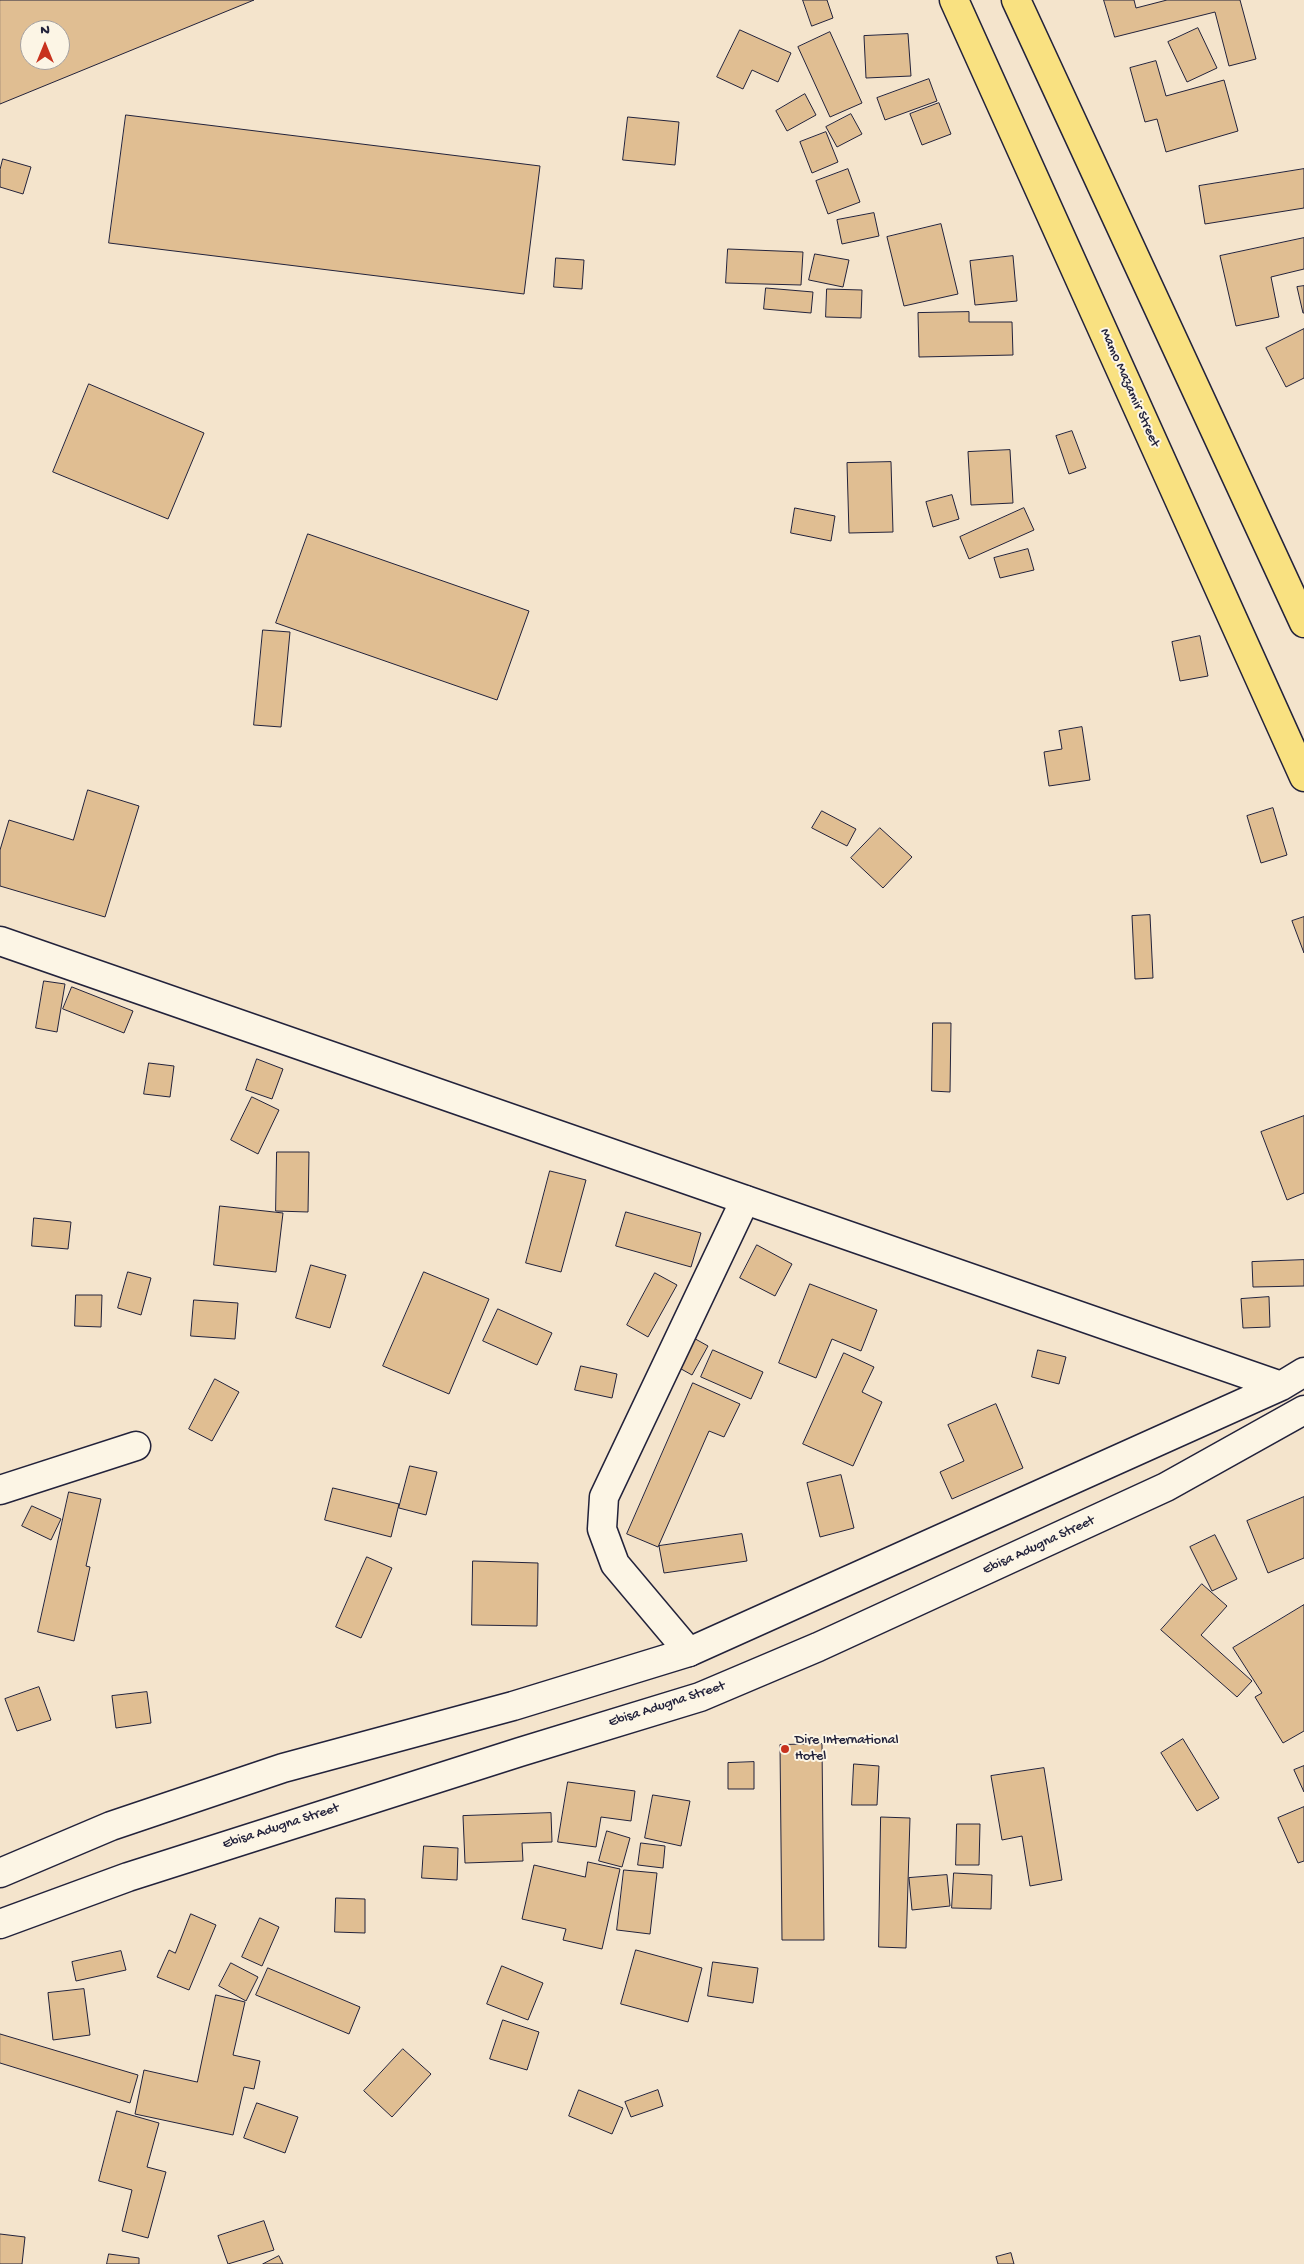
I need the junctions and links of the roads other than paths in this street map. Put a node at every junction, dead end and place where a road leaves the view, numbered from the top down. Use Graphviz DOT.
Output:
graph roads {
  1 [pos="954,0"];
  2 [pos="1016,0"];
  3 [pos="1304,623"];
  4 [pos="1304,777"];
  5 [pos="0,942"];
  6 [pos="746,1200"];
  7 [pos="1304,1372"];
  8 [pos="1281,1386"];
  9 [pos="1304,1410"];
  10 [pos="136,1446"];
  11 [pos="0,1490"];
  12 [pos="689,1652"];
  13 [pos="0,1874"];
  14 [pos="0,1924"];
  1 -- 4 [label="main road, Mamo Mazamir Street"];
  2 -- 3 [label="main road"];
  5 -- 6 [label="main road"];
  6 -- 8 [label="main road"];
  6 -- 12 [label="main road"];
  7 -- 8 [label="main road"];
  8 -- 12 [label="main road"];
  9 -- 14 [label="main road, Ebisa Adugna Street"];
  10 -- 11 [label="main road"];
  12 -- 13 [label="main road"];
}
